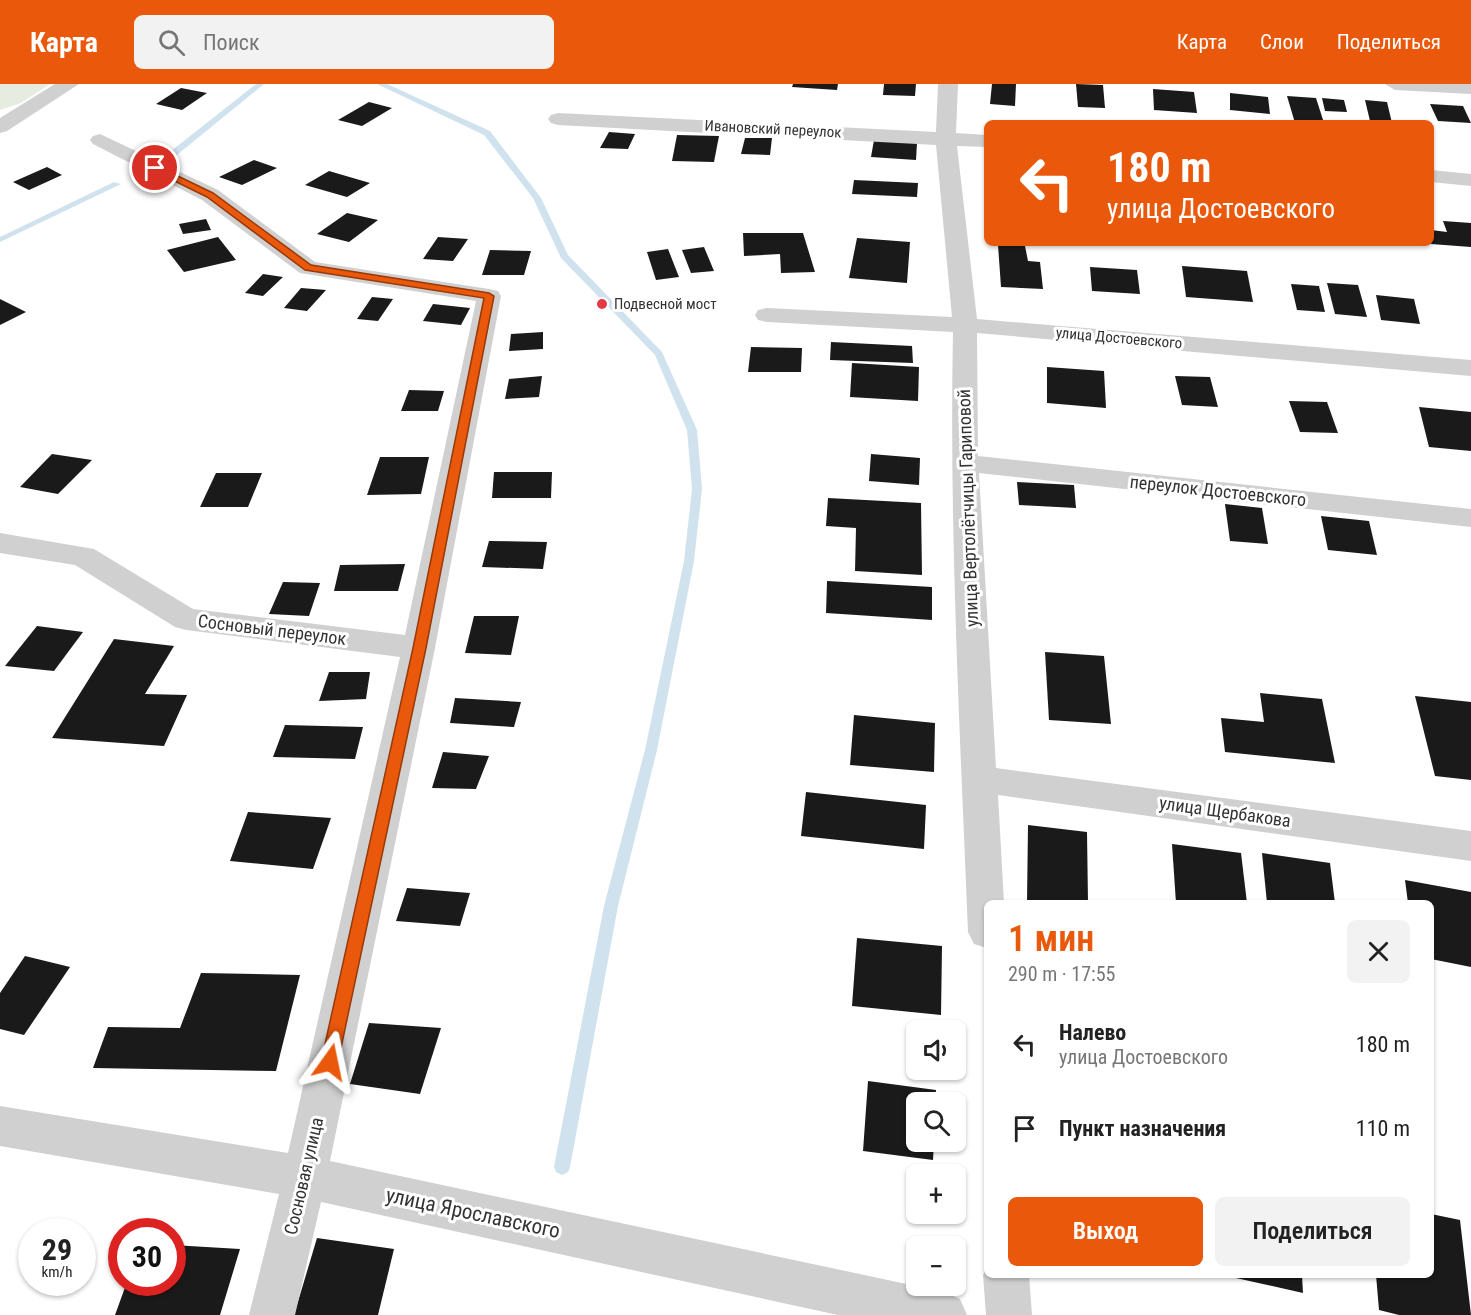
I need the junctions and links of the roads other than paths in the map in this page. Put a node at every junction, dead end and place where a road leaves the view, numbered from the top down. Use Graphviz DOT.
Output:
graph roads {
  1 [pos="69,84"];
  2 [pos="948,84"];
  3 [pos="1395,84"];
  4 [pos="1471,88"];
  5 [pos="558,119"];
  6 [pos="3,122"];
  7 [pos="946,138"];
  8 [pos="100,140"];
  9 [pos="984,141"];
  10 [pos="1434,176"];
  11 [pos="1471,180"];
  12 [pos="767,315"];
  13 [pos="965,325"];
  14 [pos="1471,368"];
  15 [pos="964,463"];
  16 [pos="1471,518"];
  17 [pos="0,543"];
  18 [pos="419,648"];
  19 [pos="978,778"];
  20 [pos="1471,846"];
  21 [pos="985,900"];
  22 [pos="0,1126"];
  23 [pos="305,1177"];
  24 [pos="1006,1278"];
  25 [pos="272,1315"];
  26 [pos="944,1315"];
  27 [pos="1009,1315"];
  1 -- 6 [label="street"];
  2 -- 7 [label="street, улица Вертолётчицы Гариповой"];
  3 -- 4 [label="street"];
  5 -- 7 [label="street, Ивановский переулок"];
  7 -- 9 [label="street, Ивановский переулок"];
  7 -- 13 [label="street, улица Вертолётчицы Гариповой"];
  8 -- 18 [label="street, Сосновая улица"];
  10 -- 11 [label="street"];
  12 -- 13 [label="street, улица Достоевского"];
  13 -- 14 [label="street, улица Достоевского"];
  13 -- 15 [label="street, улица Вертолётчицы Гариповой"];
  15 -- 16 [label="street, переулок Достоевского"];
  15 -- 19 [label="street, улица Вертолётчицы Гариповой"];
  17 -- 18 [label="street, Сосновый переулок"];
  18 -- 23 [label="street, Сосновая улица"];
  19 -- 20 [label="street, улица Щербакова"];
  19 -- 21 [label="street, улица Вертолётчицы Гариповой"];
  22 -- 23 [label="street, улица Ярославского"];
  23 -- 25 [label="street, Сосновая улица"];
  23 -- 26 [label="street, улица Ярославского"];
  24 -- 27 [label="street"];
}
